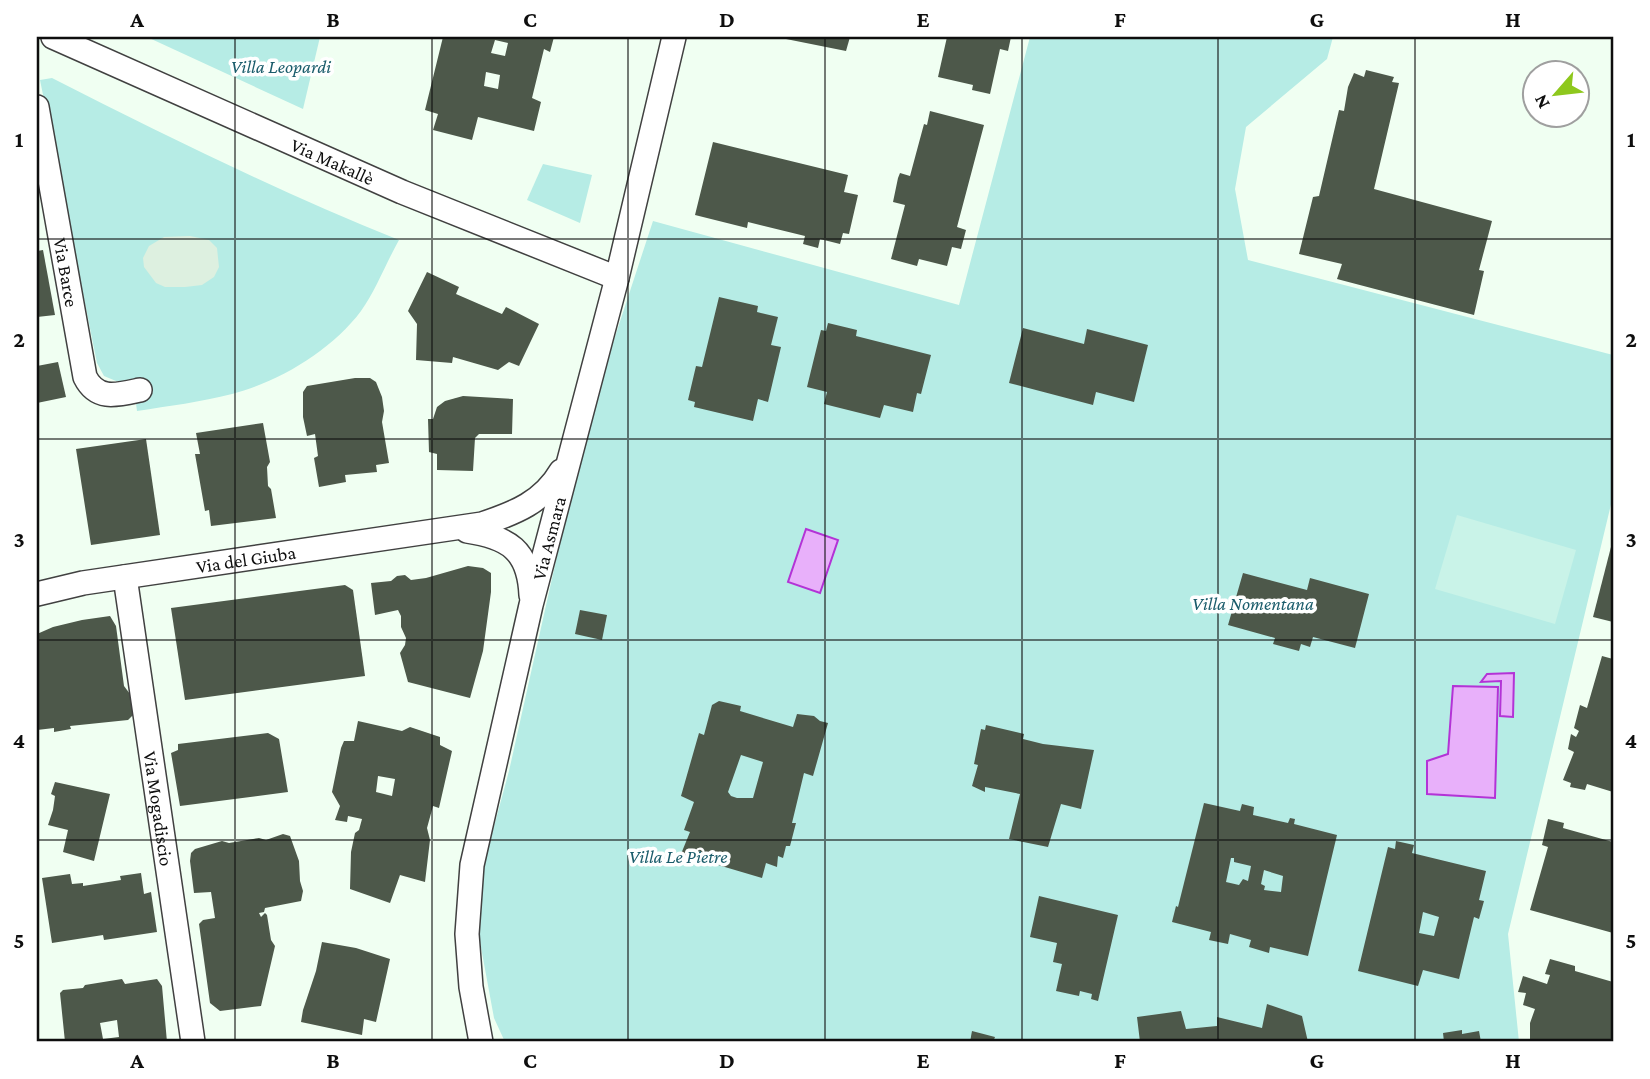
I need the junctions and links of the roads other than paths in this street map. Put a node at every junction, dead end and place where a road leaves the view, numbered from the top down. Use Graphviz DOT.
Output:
graph roads {
  1 [pos="54,37"];
  2 [pos="674,37"];
  3 [pos="37,107"];
  4 [pos="617,278"];
  5 [pos="139,390"];
  6 [pos="568,459"];
  7 [pos="454,529"];
  8 [pos="125,577"];
  9 [pos="37,594"];
  10 [pos="531,605"];
  11 [pos="192,1042"];
  12 [pos="481,1042"];
  1 -- 4 [label="street, Via Makallè"];
  2 -- 4 [label="street, Via Asmara"];
  3 -- 5 [label="street, Via Barce"];
  4 -- 6 [label="street, Via Asmara"];
  6 -- 7 [label="street, Via del Giuba"];
  6 -- 10 [label="street, Via Asmara"];
  7 -- 8 [label="street, Via del Giuba"];
  7 -- 10 [label="street, Via del Giuba"];
  8 -- 9 [label="street, Via del Giuba"];
  8 -- 11 [label="street, Via Mogadiscio"];
  10 -- 12 [label="street, Via Asmara"];
}
